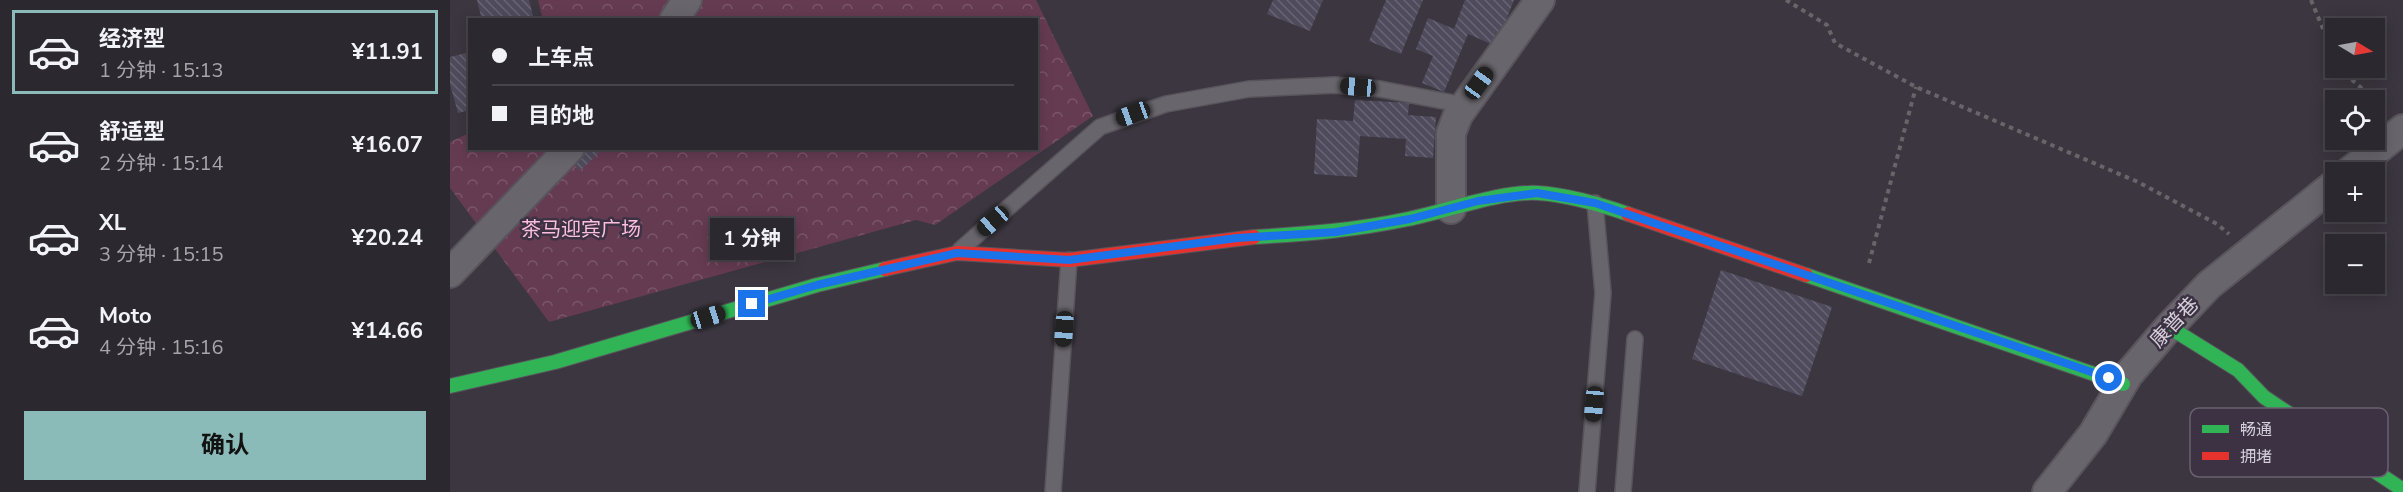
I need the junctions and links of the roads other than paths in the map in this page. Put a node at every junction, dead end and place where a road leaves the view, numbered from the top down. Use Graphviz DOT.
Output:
graph roads {
  1 [pos="687,0"];
  2 [pos="1540,0"];
  3 [pos="675,18"];
  4 [pos="1464,105"];
  5 [pos="2403,129"];
  6 [pos="568,150"];
  7 [pos="2362,162"];
  8 [pos="2325,192"];
  9 [pos="1595,203"];
  10 [pos="1451,209"];
  11 [pos="957,253"];
  12 [pos="1069,260"];
  13 [pos="450,273"];
  14 [pos="2169,327"];
  15 [pos="1635,339"];
  16 [pos="2122,384"];
  17 [pos="450,386"];
  18 [pos="2282,408"];
  19 [pos="2384,477"];
  20 [pos="2403,490"];
  21 [pos="1053,492"];
  22 [pos="1587,492"];
  23 [pos="1623,492"];
  24 [pos="2047,492"];
  1 -- 3 [label="street"];
  2 -- 4 [label="street"];
  4 -- 10 [label="street"];
  4 -- 11 [label="lane"];
  5 -- 7 [label="street"];
  6 -- 13 [label="street"];
  8 -- 14 [label="street, 康普巷"];
  9 -- 10 [label="street"];
  9 -- 16 [label="street"];
  9 -- 22 [label="lane"];
  10 -- 12 [label="street"];
  11 -- 12 [label="street"];
  11 -- 17 [label="street"];
  12 -- 21 [label="lane"];
  14 -- 16 [label="street, 康普巷"];
  14 -- 18 [label="street"];
  15 -- 23 [label="lane"];
  16 -- 24 [label="street, 康普巷"];
  19 -- 20 [label="street"];
}
